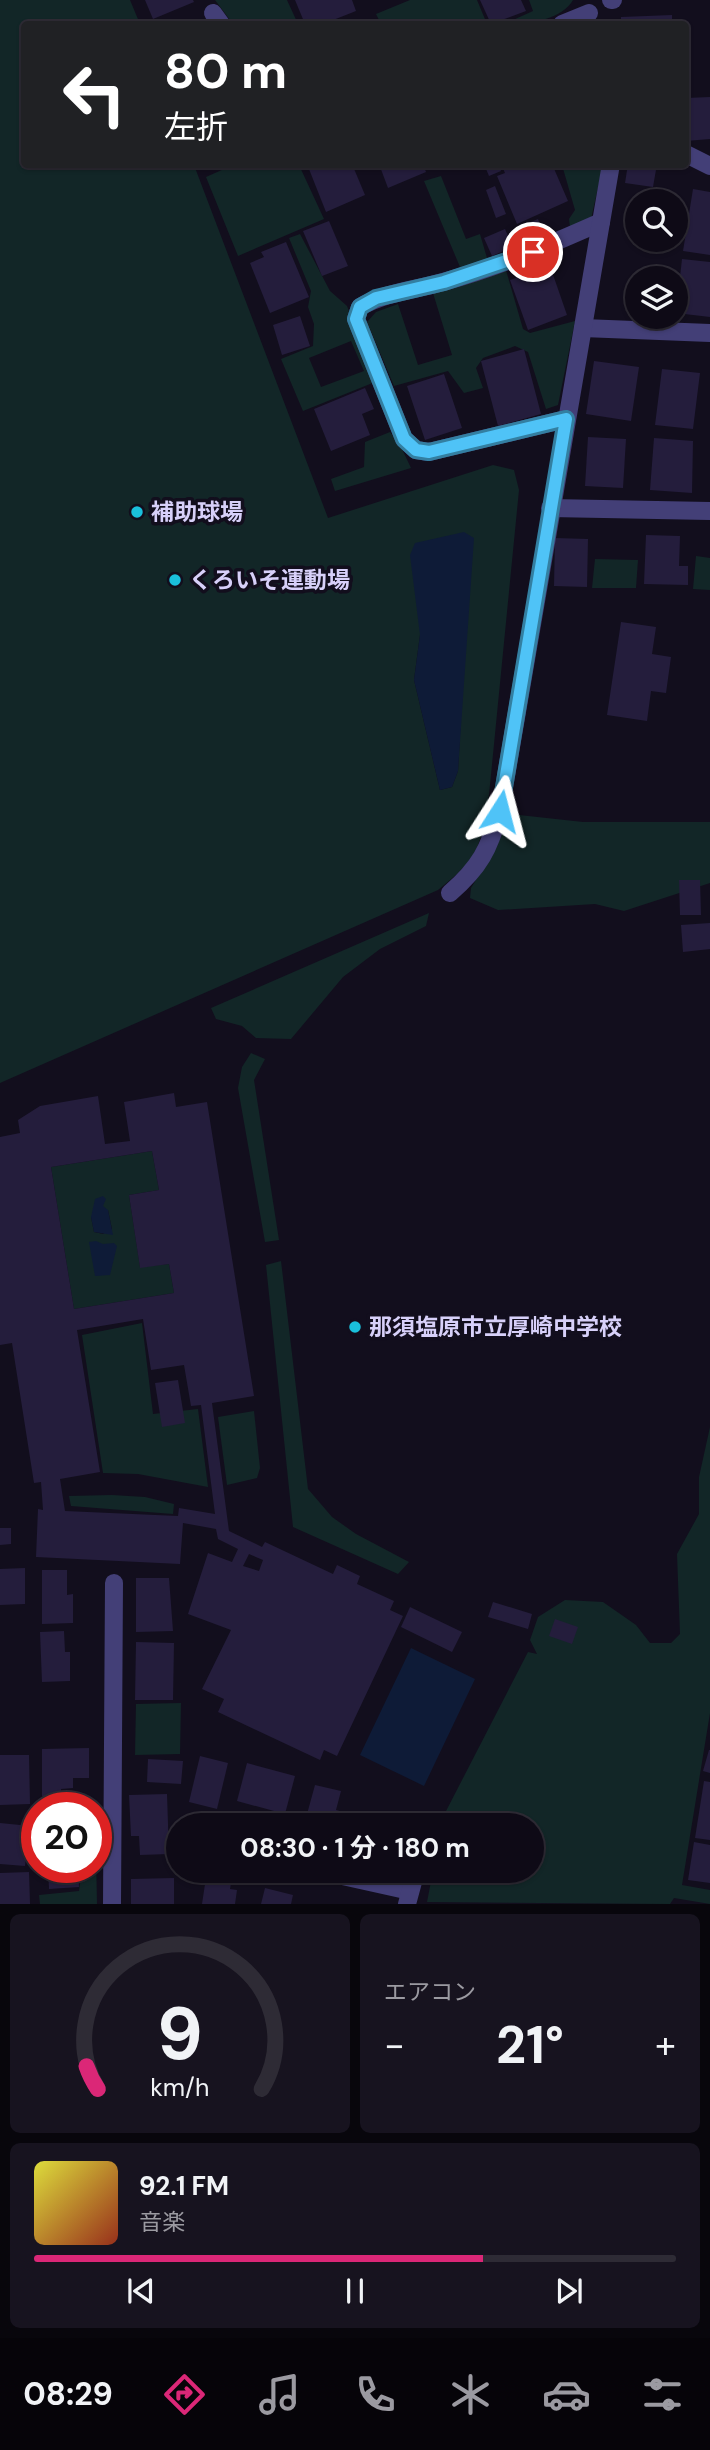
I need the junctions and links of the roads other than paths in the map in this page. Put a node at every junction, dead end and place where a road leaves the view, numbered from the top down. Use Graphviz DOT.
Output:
graph roads {
  1 [pos="589,13"];
  2 [pos="569,21"];
  3 [pos="689,156"];
  4 [pos="710,166"];
  5 [pos="610,168"];
  6 [pos="601,222"];
  7 [pos="583,328"];
  8 [pos="710,333"];
  9 [pos="566,419"];
  10 [pos="550,508"];
  11 [pos="710,511"];
  12 [pos="450,893"];
  13 [pos="114,1583"];
  14 [pos="360,1883"];
  15 [pos="409,1898"];
  16 [pos="112,1904"];
  1 -- 2 [label="street"];
  3 -- 4 [label="street"];
  5 -- 6 [label="street"];
  6 -- 7 [label="street"];
  6 -- 9 [label="street"];
  7 -- 8 [label="street"];
  7 -- 9 [label="street"];
  9 -- 10 [label="street"];
  10 -- 11 [label="street"];
  10 -- 12 [label="street"];
  13 -- 16 [label="street"];
  14 -- 15 [label="street"];
}
